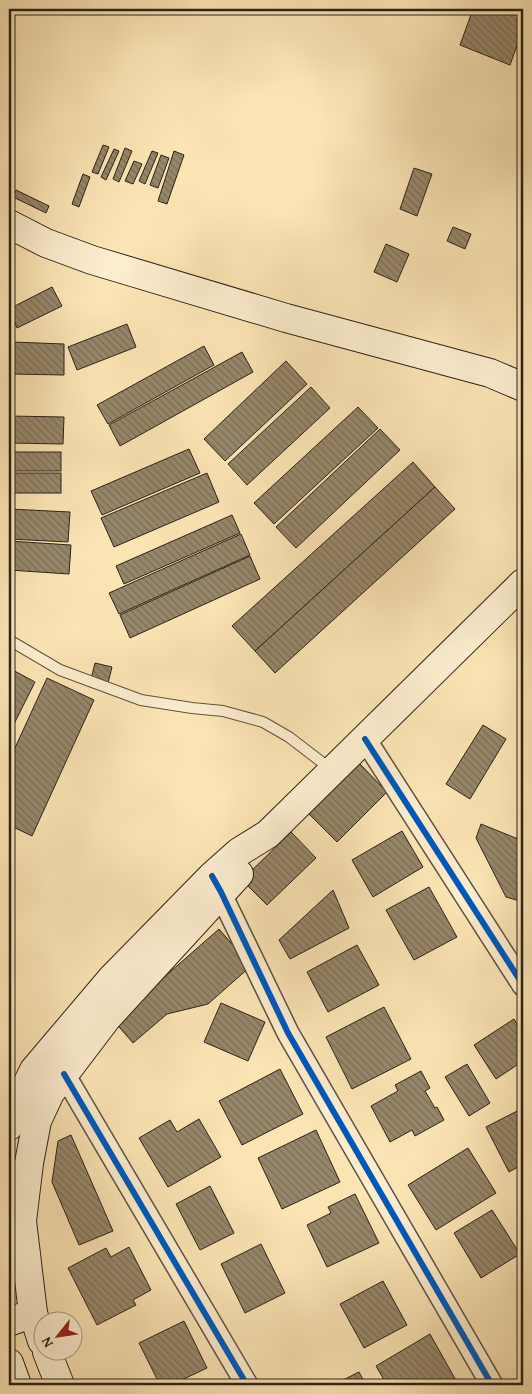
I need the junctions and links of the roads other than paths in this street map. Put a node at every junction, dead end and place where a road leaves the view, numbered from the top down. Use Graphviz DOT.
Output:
graph roads {
  1 [pos="9,224"];
  2 [pos="523,387"];
  3 [pos="523,583"];
  4 [pos="9,640"];
  5 [pos="365,739"];
  6 [pos="333,771"];
  7 [pos="216,884"];
  8 [pos="523,985"];
  9 [pos="21,1072"];
  10 [pos="64,1074"];
  11 [pos="9,1126"];
  12 [pos="9,1179"];
  13 [pos="22,1221"];
  14 [pos="21,1318"];
  15 [pos="32,1330"];
  16 [pos="51,1362"];
  17 [pos="9,1363"];
  18 [pos="17,1385"];
  19 [pos="60,1385"];
  20 [pos="247,1385"];
  21 [pos="492,1385"];
  1 -- 2 [label="main road"];
  3 -- 5 [label="main road"];
  4 -- 6 [label="lane"];
  5 -- 6 [label="main road"];
  5 -- 8 [label="street"];
  6 -- 7 [label="main road"];
  7 -- 9 [label="main road"];
  7 -- 10 [label="main road"];
  7 -- 21 [label="street"];
  9 -- 11 [label="main road"];
  10 -- 13 [label="main road"];
  10 -- 20 [label="street"];
  12 -- 13 [label="lane"];
  13 -- 14 [label="main road"];
  14 -- 15 [label="main road"];
  16 -- 19 [label="main road"];
  17 -- 18 [label="main road"];
}
